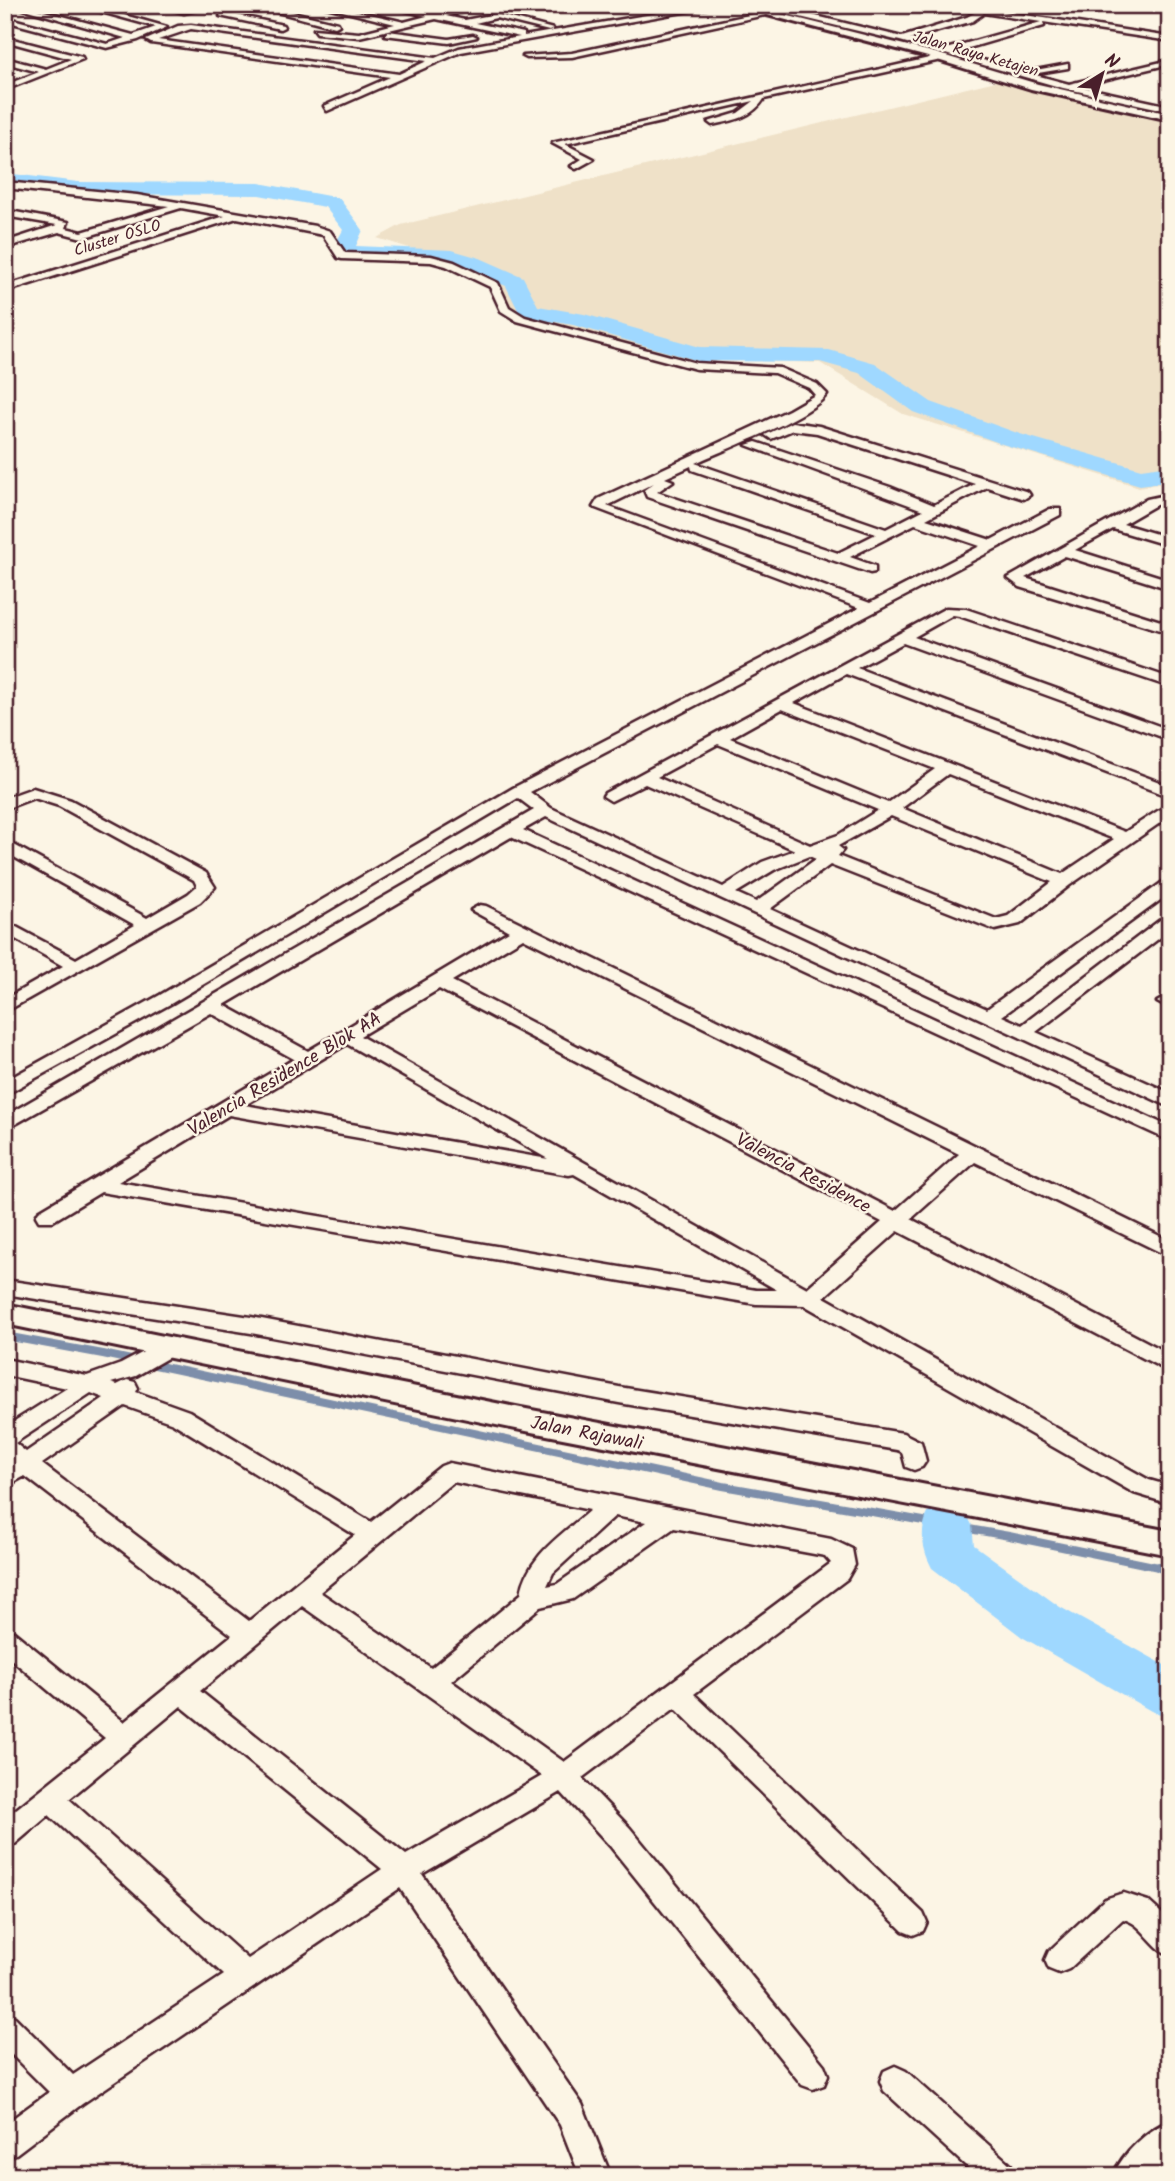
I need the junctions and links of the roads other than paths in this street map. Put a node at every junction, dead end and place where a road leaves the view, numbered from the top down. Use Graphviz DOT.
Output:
graph roads {
  1 [pos="13,5"];
  2 [pos="60,5"];
  3 [pos="79,5"];
  4 [pos="159,5"];
  5 [pos="215,5"];
  6 [pos="321,5"];
  7 [pos="385,5"];
  8 [pos="472,5"];
  9 [pos="483,5"];
  10 [pos="719,5"];
  11 [pos="733,5"];
  12 [pos="943,5"];
  13 [pos="260,6"];
  14 [pos="983,9"];
  15 [pos="35,11"];
  16 [pos="774,11"];
  17 [pos="188,15"];
  18 [pos="432,16"];
  19 [pos="204,17"];
  20 [pos="5,18"];
  21 [pos="1048,22"];
  22 [pos="463,23"];
  23 [pos="647,23"];
  24 [pos="399,25"];
  25 [pos="294,28"];
  26 [pos="307,30"];
  27 [pos="367,32"];
  28 [pos="501,32"];
  29 [pos="678,32"];
  30 [pos="859,32"];
  31 [pos="135,38"];
  32 [pos="5,39"];
  33 [pos="902,39"];
  34 [pos="1170,39"];
  35 [pos="458,40"];
  36 [pos="939,54"];
  37 [pos="527,55"];
  38 [pos="5,60"];
  39 [pos="436,60"];
  40 [pos="1170,62"];
  41 [pos="1065,66"];
  42 [pos="48,72"];
  43 [pos="1021,74"];
  44 [pos="399,76"];
  45 [pos="8,86"];
  46 [pos="1059,88"];
  47 [pos="762,96"];
  48 [pos="1096,96"];
  49 [pos="1170,103"];
  50 [pos="327,108"];
  51 [pos="1152,109"];
  52 [pos="1170,109"];
  53 [pos="1170,117"];
  54 [pos="712,122"];
  55 [pos="607,130"];
  56 [pos="602,141"];
  57 [pos="576,166"];
  58 [pos="5,187"];
  59 [pos="170,203"];
  60 [pos="100,205"];
  61 [pos="182,206"];
  62 [pos="5,213"];
  63 [pos="237,216"];
  64 [pos="5,222"];
  65 [pos="62,226"];
  66 [pos="77,231"];
  67 [pos="43,233"];
  68 [pos="5,245"];
  69 [pos="5,289"];
  70 [pos="752,445"];
  71 [pos="696,467"];
  72 [pos="986,483"];
  73 [pos="1024,495"];
  74 [pos="1170,498"];
  75 [pos="1152,502"];
  76 [pos="1170,508"];
  77 [pos="934,510"];
  78 [pos="1055,512"];
  79 [pos="914,519"];
  80 [pos="1110,524"];
  81 [pos="886,533"];
  82 [pos="1170,542"];
  83 [pos="992,545"];
  84 [pos="1063,551"];
  85 [pos="839,558"];
  86 [pos="870,569"];
  87 [pos="1170,585"];
  88 [pos="871,608"];
  89 [pos="1170,629"];
  90 [pos="900,637"];
  91 [pos="844,668"];
  92 [pos="1170,683"];
  93 [pos="781,703"];
  94 [pos="1170,735"];
  95 [pos="717,738"];
  96 [pos="946,768"];
  97 [pos="645,778"];
  98 [pos="519,791"];
  99 [pos="1170,792"];
  100 [pos="611,796"];
  101 [pos="5,804"];
  102 [pos="1170,808"];
  103 [pos="889,810"];
  104 [pos="545,811"];
  105 [pos="511,831"];
  106 [pos="844,838"];
  107 [pos="1126,838"];
  108 [pos="5,845"];
  109 [pos="808,850"];
  110 [pos="828,858"];
  111 [pos="761,871"];
  112 [pos="1064,881"];
  113 [pos="791,884"];
  114 [pos="1170,885"];
  115 [pos="729,897"];
  116 [pos="758,909"];
  117 [pos="480,910"];
  118 [pos="704,918"];
  119 [pos="1170,921"];
  120 [pos="148,925"];
  121 [pos="5,926"];
  122 [pos="522,931"];
  123 [pos="76,966"];
  124 [pos="438,981"];
  125 [pos="212,1006"];
  126 [pos="5,1007"];
  127 [pos="990,1016"];
  128 [pos="1023,1033"];
  129 [pos="346,1037"];
  130 [pos="308,1059"];
  131 [pos="8,1084"];
  132 [pos="1170,1101"];
  133 [pos="226,1108"];
  134 [pos="5,1124"];
  135 [pos="1170,1135"];
  136 [pos="973,1153"];
  137 [pos="584,1171"];
  138 [pos="97,1185"];
  139 [pos="46,1216"];
  140 [pos="897,1221"];
  141 [pos="1170,1250"];
  142 [pos="5,1287"];
  143 [pos="809,1298"];
  144 [pos="5,1314"];
  145 [pos="147,1359"];
  146 [pos="1170,1364"];
  147 [pos="5,1367"];
  148 [pos="89,1384"];
  149 [pos="124,1395"];
  150 [pos="5,1438"];
  151 [pos="5,1448"];
  152 [pos="914,1461"];
  153 [pos="25,1464"];
  154 [pos="5,1478"];
  155 [pos="1170,1495"];
  156 [pos="611,1505"];
  157 [pos="670,1518"];
  158 [pos="372,1534"];
  159 [pos="1170,1543"];
  160 [pos="301,1592"];
  161 [pos="533,1599"];
  162 [pos="250,1635"];
  163 [pos="7,1644"];
  164 [pos="432,1682"];
  165 [pos="180,1690"];
  166 [pos="675,1692"];
  167 [pos="124,1738"];
  168 [pos="564,1777"];
  169 [pos="50,1799"];
  170 [pos="5,1835"];
  171 [pos="404,1870"];
  172 [pos="913,1922"];
  173 [pos="1170,1942"];
  174 [pos="1059,1960"];
  175 [pos="245,1975"];
  176 [pos="5,2027"];
  177 [pos="813,2075"];
  178 [pos="895,2081"];
  179 [pos="71,2094"];
  180 [pos="1170,2140"];
  181 [pos="5,2143"];
  182 [pos="596,2176"];
  183 [pos="1000,2176"];
  184 [pos="1133,2176"];
  1 -- 15 [label="street"];
  2 -- 15 [label="street"];
  3 -- 31 [label="street"];
  4 -- 5 [label="street"];
  6 -- 24 [label="street"];
  7 -- 18 [label="street"];
  8 -- 18 [label="street"];
  9 -- 18 [label="street"];
  10 -- 39 [label="street"];
  11 -- 16 [label="street, Jalan Raya Ketajen"];
  12 -- 14 [label="street"];
  13 -- 25 [label="street"];
  13 -- 27 [label="street"];
  14 -- 21 [label="street"];
  14 -- 33 [label="street"];
  15 -- 20 [label="street"];
  15 -- 31 [label="street"];
  16 -- 29 [label="street"];
  16 -- 30 [label="street, Jalan Raya Ketajen"];
  17 -- 19 [label="street"];
  18 -- 22 [label="street"];
  18 -- 24 [label="street"];
  20 -- 31 [label="street"];
  21 -- 34 [label="street"];
  21 -- 36 [label="street"];
  22 -- 28 [label="street"];
  22 -- 28 [label="street"];
  23 -- 29 [label="street"];
  24 -- 27 [label="street"];
  24 -- 27 [label="street"];
  24 -- 35 [label="street"];
  26 -- 27 [label="street"];
  27 -- 35 [label="street"];
  28 -- 35 [label="street"];
  29 -- 37 [label="street"];
  30 -- 33 [label="street"];
  30 -- 36 [label="street, Jalan Raya Ketajen"];
  32 -- 42 [label="street"];
  33 -- 36 [label="street"];
  36 -- 43 [label="street"];
  36 -- 46 [label="street, Jalan Raya Ketajen"];
  36 -- 47 [label="street"];
  38 -- 42 [label="street"];
  39 -- 44 [label="street"];
  39 -- 44 [label="street"];
  40 -- 46 [label="street"];
  41 -- 43 [label="street"];
  42 -- 45 [label="street"];
  43 -- 46 [label="street"];
  44 -- 50 [label="street"];
  46 -- 48 [label="street, Jalan Raya Ketajen"];
  46 -- 48 [label="street"];
  47 -- 54 [label="street"];
  47 -- 55 [label="street"];
  48 -- 51 [label="street, Jalan Raya Ketajen"];
  49 -- 51 [label="street"];
  51 -- 52 [label="street"];
  51 -- 53 [label="street, Jalan Raya Ketajen"];
  55 -- 56 [label="street"];
  55 -- 57 [label="street"];
  58 -- 59 [label="street"];
  58 -- 60 [label="street"];
  59 -- 61 [label="street"];
  59 -- 66 [label="street"];
  61 -- 63 [label="street"];
  61 -- 66 [label="street"];
  62 -- 65 [label="street"];
  63 -- 69 [label="street, Cluster OSLO"];
  63 -- 88 [label="street"];
  64 -- 67 [label="street"];
  65 -- 66 [label="street"];
  65 -- 67 [label="street"];
  67 -- 68 [label="street"];
  70 -- 71 [label="street"];
  70 -- 72 [label="street"];
  70 -- 77 [label="street"];
  71 -- 81 [label="street"];
  71 -- 85 [label="street"];
  72 -- 73 [label="street"];
  72 -- 77 [label="street"];
  74 -- 75 [label="street"];
  75 -- 76 [label="street"];
  75 -- 80 [label="street"];
  77 -- 79 [label="street"];
  78 -- 83 [label="street"];
  79 -- 81 [label="street"];
  79 -- 83 [label="street"];
  80 -- 82 [label="street"];
  80 -- 84 [label="street"];
  81 -- 85 [label="street"];
  83 -- 88 [label="street"];
  84 -- 87 [label="street"];
  84 -- 89 [label="street"];
  85 -- 86 [label="street"];
  88 -- 98 [label="street"];
  90 -- 91 [label="street"];
  90 -- 92 [label="street"];
  90 -- 94 [label="street"];
  91 -- 93 [label="street"];
  91 -- 99 [label="street"];
  93 -- 95 [label="street"];
  93 -- 96 [label="street"];
  95 -- 97 [label="street"];
  95 -- 103 [label="street"];
  96 -- 103 [label="street"];
  96 -- 107 [label="street"];
  97 -- 100 [label="street"];
  97 -- 109 [label="street"];
  98 -- 104 [label="street"];
  98 -- 131 [label="street"];
  101 -- 120 [label="street"];
  102 -- 107 [label="street"];
  103 -- 106 [label="street"];
  103 -- 112 [label="street"];
  104 -- 105 [label="street"];
  104 -- 115 [label="street"];
  105 -- 118 [label="street"];
  105 -- 125 [label="street"];
  106 -- 109 [label="street"];
  106 -- 110 [label="street"];
  107 -- 112 [label="street"];
  108 -- 120 [label="street"];
  109 -- 110 [label="street"];
  109 -- 111 [label="street"];
  110 -- 112 [label="street"];
  110 -- 113 [label="street"];
  111 -- 113 [label="street"];
  111 -- 115 [label="street"];
  113 -- 116 [label="street"];
  114 -- 127 [label="street"];
  115 -- 116 [label="street"];
  115 -- 118 [label="street"];
  116 -- 127 [label="street"];
  117 -- 122 [label="street"];
  118 -- 135 [label="street"];
  119 -- 128 [label="street"];
  120 -- 123 [label="street"];
  121 -- 123 [label="street"];
  122 -- 124 [label="street, Valencia Residence Blok AA"];
  122 -- 136 [label="street"];
  123 -- 126 [label="street"];
  124 -- 129 [label="street, Valencia Residence Blok AA"];
  124 -- 140 [label="street, Valencia Residence"];
  125 -- 130 [label="street"];
  125 -- 134 [label="street"];
  127 -- 128 [label="street"];
  128 -- 132 [label="street"];
  129 -- 130 [label="street, Valencia Residence Blok AA"];
  129 -- 137 [label="street"];
  130 -- 133 [label="street, Valencia Residence Blok AA"];
  133 -- 137 [label="street"];
  133 -- 138 [label="street, Valencia Residence Blok AA"];
  136 -- 140 [label="street"];
  136 -- 141 [label="street"];
  137 -- 143 [label="street"];
  138 -- 139 [label="street, Valencia Residence Blok AA"];
  138 -- 143 [label="street"];
  140 -- 143 [label="street"];
  140 -- 146 [label="street, Valencia Residence"];
  142 -- 152 [label="street"];
  143 -- 155 [label="street"];
  144 -- 145 [label="street, Jalan Rajawali"];
  145 -- 148 [label="street"];
  145 -- 149 [label="street"];
  145 -- 159 [label="street, Jalan Rajawali"];
  147 -- 148 [label="street"];
  148 -- 149 [label="street"];
  148 -- 150 [label="street"];
  149 -- 153 [label="street"];
  149 -- 158 [label="street"];
  151 -- 153 [label="street"];
  153 -- 154 [label="street"];
  153 -- 162 [label="street"];
  156 -- 157 [label="street"];
  156 -- 158 [label="street"];
  156 -- 161 [label="street"];
  157 -- 161 [label="street"];
  157 -- 166 [label="street"];
  158 -- 160 [label="street"];
  160 -- 162 [label="street"];
  160 -- 164 [label="street"];
  161 -- 164 [label="street"];
  162 -- 165 [label="street"];
  163 -- 167 [label="street"];
  164 -- 168 [label="street"];
  165 -- 167 [label="street"];
  165 -- 171 [label="street"];
  166 -- 168 [label="street"];
  166 -- 172 [label="street"];
  167 -- 169 [label="street"];
  168 -- 171 [label="street"];
  168 -- 177 [label="street"];
  169 -- 170 [label="street"];
  169 -- 175 [label="street"];
  171 -- 175 [label="street"];
  171 -- 182 [label="street"];
  173 -- 174 [label="street"];
  175 -- 179 [label="street"];
  176 -- 179 [label="street"];
  178 -- 183 [label="street"];
  179 -- 181 [label="street"];
  180 -- 184 [label="street"];
}
